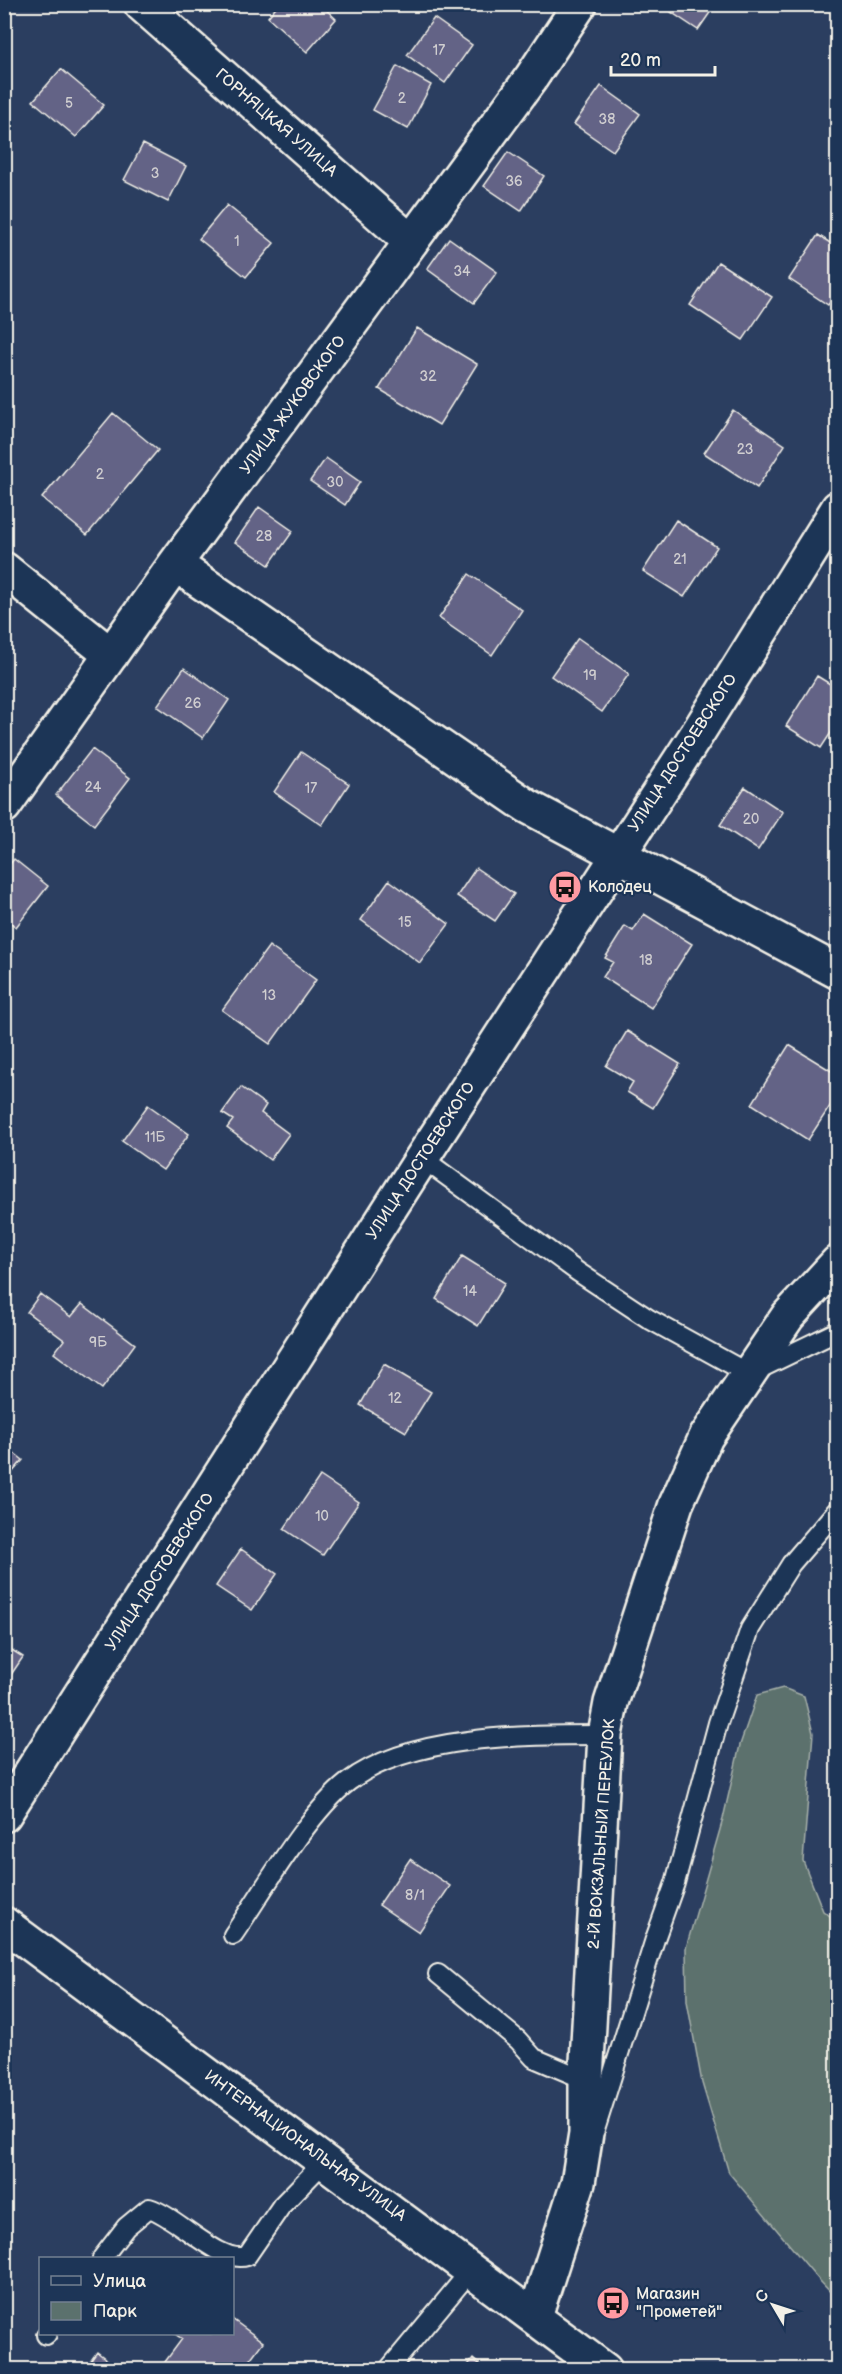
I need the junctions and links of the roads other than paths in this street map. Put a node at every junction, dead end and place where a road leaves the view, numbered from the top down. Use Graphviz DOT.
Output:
graph roads {
  1 [pos="141,4"];
  2 [pos="580,4"];
  3 [pos="411,242"];
  4 [pos="837,508"];
  5 [pos="175,564"];
  6 [pos="4,569"];
  7 [pos="111,655"];
  8 [pos="4,806"];
  9 [pos="616,856"];
  10 [pos="837,972"];
  11 [pos="422,1158"];
  12 [pos="837,1262"];
  13 [pos="837,1331"];
  14 [pos="749,1374"];
  15 [pos="837,1509"];
  16 [pos="605,1735"];
  17 [pos="4,1815"];
  18 [pos="4,1924"];
  19 [pos="233,1935"];
  20 [pos="438,1974"];
  21 [pos="586,2080"];
  22 [pos="326,2162"];
  23 [pos="578,2183"];
  24 [pos="104,2257"];
  25 [pos="232,2257"];
  26 [pos="234,2258"];
  27 [pos="472,2269"];
  28 [pos="535,2316"];
  29 [pos="388,2370"];
  30 [pos="604,2370"];
  1 -- 3 [label="street, ГОРНЯЦКАЯ УЛИЦА"];
  2 -- 3 [label="street, УЛИЦА ЖУКОВСКОГО"];
  3 -- 5 [label="street, УЛИЦА ЖУКОВСКОГО"];
  4 -- 9 [label="street, УЛИЦА ДОСТОЕВСКОГО"];
  5 -- 7 [label="street, УЛИЦА ЖУКОВСКОГО"];
  5 -- 9 [label="street"];
  6 -- 7 [label="street"];
  7 -- 8 [label="street, УЛИЦА ЖУКОВСКОГО"];
  9 -- 10 [label="street"];
  9 -- 11 [label="street, УЛИЦА ДОСТОЕВСКОГО"];
  11 -- 14 [label="lane"];
  11 -- 17 [label="street, УЛИЦА ДОСТОЕВСКОГО"];
  12 -- 14 [label="street, 2-Й ВОКЗАЛЬНЫЙ ПЕРЕУЛОК"];
  13 -- 14 [label="lane"];
  14 -- 16 [label="street, 2-Й ВОКЗАЛЬНЫЙ ПЕРЕУЛОК"];
  15 -- 23 [label="lane"];
  16 -- 19 [label="lane"];
  16 -- 21 [label="street, 2-Й ВОКЗАЛЬНЫЙ ПЕРЕУЛОК"];
  18 -- 22 [label="street, ИНТЕРНАЦИОНАЛЬНАЯ УЛИЦА"];
  20 -- 21 [label="lane"];
  21 -- 23 [label="street, 2-Й ВОКЗАЛЬНЫЙ ПЕРЕУЛОК"];
  22 -- 26 [label="lane"];
  22 -- 27 [label="street, ИНТЕРНАЦИОНАЛЬНАЯ УЛИЦА"];
  23 -- 28 [label="street, 2-Й ВОКЗАЛЬНЫЙ ПЕРЕУЛОК"];
  24 -- 25 [label="lane"];
  27 -- 28 [label="street, ИНТЕРНАЦИОНАЛЬНАЯ УЛИЦА"];
  27 -- 29 [label="lane"];
  28 -- 30 [label="street, ИНТЕРНАЦИОНАЛЬНАЯ УЛИЦА"];
}
